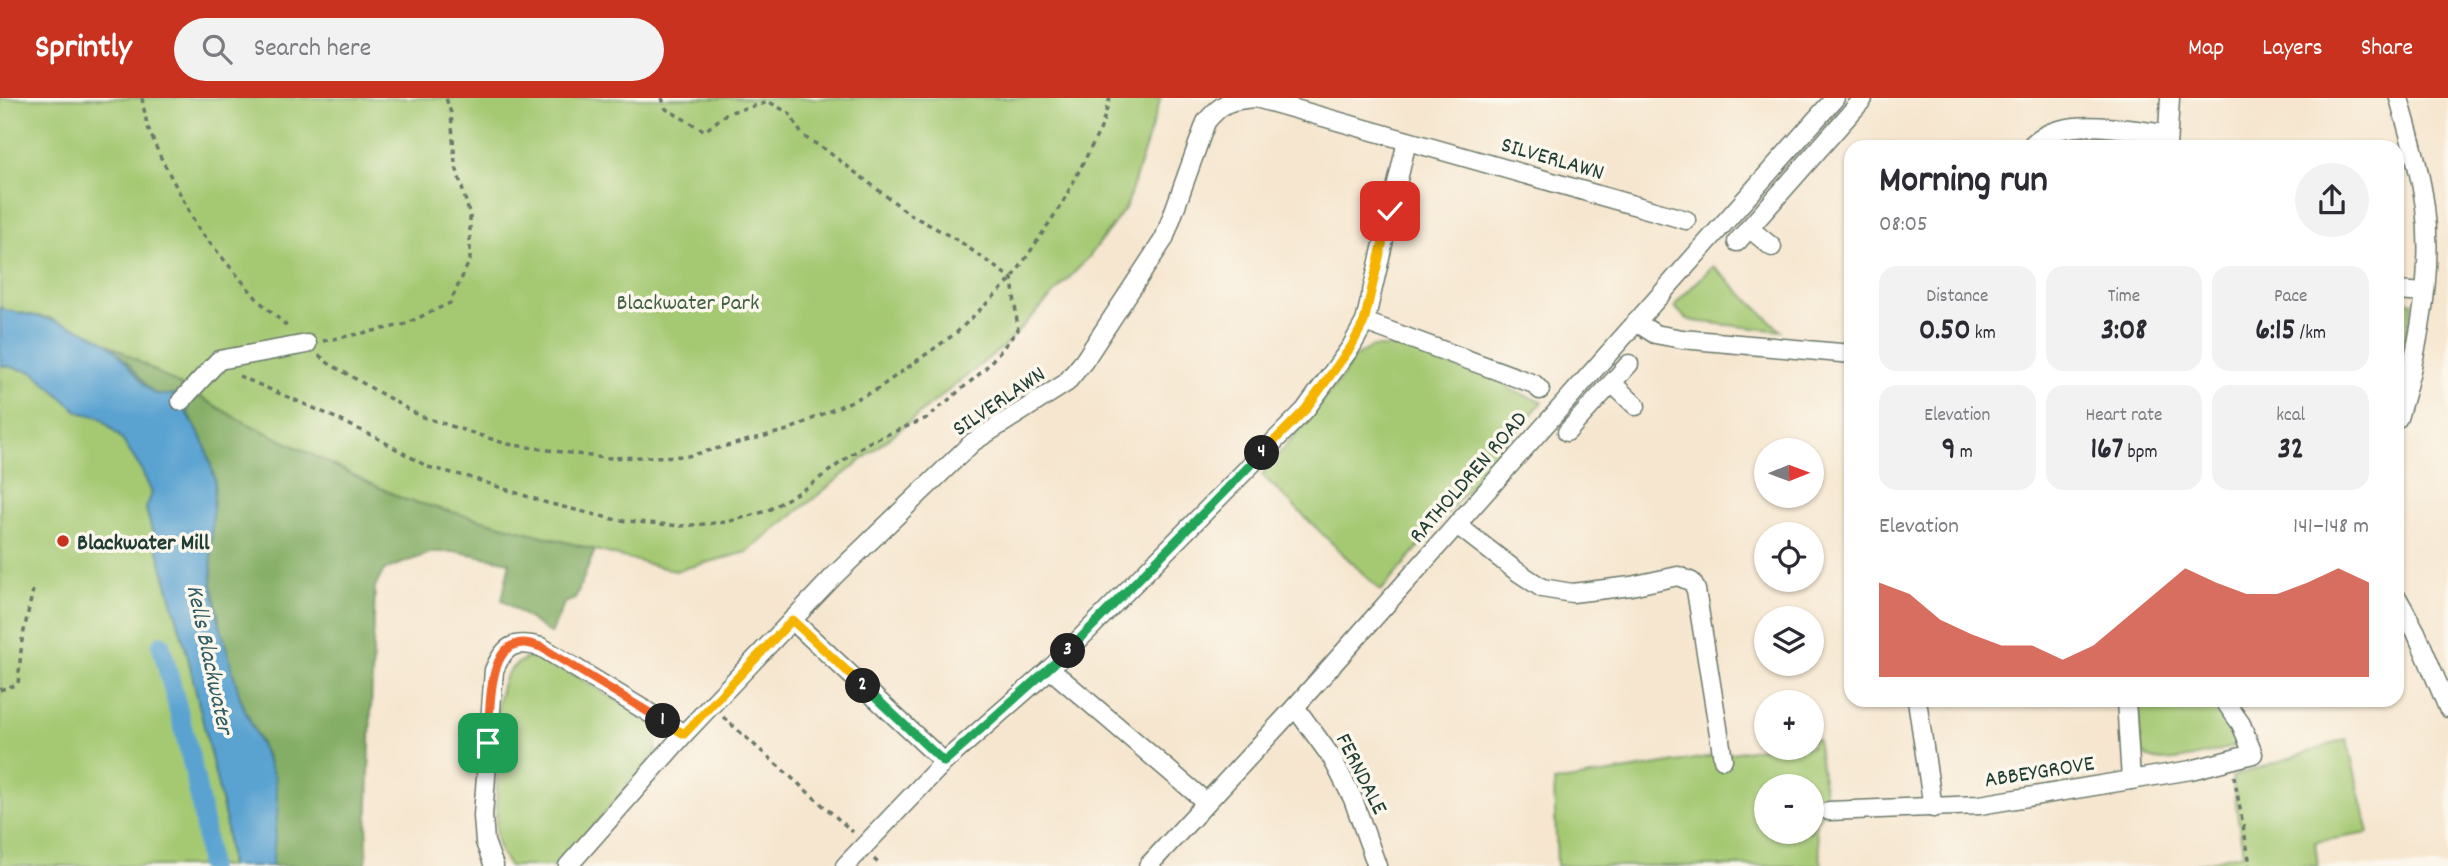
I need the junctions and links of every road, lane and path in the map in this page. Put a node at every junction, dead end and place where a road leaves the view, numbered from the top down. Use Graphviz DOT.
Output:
graph roads {
  1 [pos="142,98"];
  2 [pos="446,98"];
  3 [pos="662,98"];
  4 [pos="1110,98"];
  5 [pos="1835,98"];
  6 [pos="2170,98"];
  7 [pos="2399,98"];
  8 [pos="1863,99"];
  9 [pos="1819,115"];
  10 [pos="1836,130"];
  11 [pos="2038,140"];
  12 [pos="2162,140"];
  13 [pos="2167,140"];
  14 [pos="1407,141"];
  15 [pos="1686,220"];
  16 [pos="1749,228"];
  17 [pos="1737,242"];
  18 [pos="1772,247"];
  19 [pos="1012,279"];
  20 [pos="2404,291"];
  21 [pos="2424,293"];
  22 [pos="1364,322"];
  23 [pos="1636,322"];
  24 [pos="307,344"];
  25 [pos="1844,353"];
  26 [pos="219,360"];
  27 [pos="1629,364"];
  28 [pos="1612,383"];
  29 [pos="2404,386"];
  30 [pos="1540,390"];
  31 [pos="1573,393"];
  32 [pos="181,401"];
  33 [pos="1636,406"];
  34 [pos="1589,408"];
  35 [pos="1567,432"];
  36 [pos="1457,525"];
  37 [pos="33,590"];
  38 [pos="2404,610"];
  39 [pos="792,620"];
  40 [pos="1050,669"];
  41 [pos="0,690"];
  42 [pos="711,706"];
  43 [pos="1295,707"];
  44 [pos="1918,707"];
  45 [pos="2126,707"];
  46 [pos="2229,707"];
  47 [pos="2448,708"];
  48 [pos="684,734"];
  49 [pos="1723,759"];
  50 [pos="2232,760"];
  51 [pos="944,762"];
  52 [pos="2131,780"];
  53 [pos="1206,802"];
  54 [pos="1934,808"];
  55 [pos="1829,811"];
  56 [pos="866,844"];
  57 [pos="494,866"];
  58 [pos="568,866"];
  59 [pos="845,866"];
  60 [pos="1148,866"];
  61 [pos="1377,866"];
  62 [pos="2249,866"];
  1 -- 24 [label="path"];
  2 -- 24 [label="path"];
  3 -- 19 [label="path"];
  4 -- 19 [label="path"];
  5 -- 9 [label="street, RATHOLDREN ROAD"];
  6 -- 13 [label="street"];
  7 -- 21 [label="street"];
  8 -- 10 [label="street"];
  9 -- 10 [label="street"];
  9 -- 23 [label="street, RATHOLDREN ROAD"];
  10 -- 16 [label="street"];
  11 -- 12 [label="street"];
  14 -- 15 [label="street, SILVERLAWN"];
  14 -- 22 [label="street"];
  14 -- 39 [label="street, SILVERLAWN"];
  16 -- 17 [label="street"];
  16 -- 18 [label="street"];
  19 -- 24 [label="path"];
  19 -- 26 [label="path"];
  20 -- 21 [label="street"];
  21 -- 29 [label="street"];
  22 -- 30 [label="street"];
  22 -- 40 [label="street"];
  23 -- 25 [label="street"];
  23 -- 31 [label="street, RATHOLDREN ROAD"];
  24 -- 26 [label="street"];
  26 -- 32 [label="street"];
  27 -- 28 [label="street"];
  28 -- 33 [label="street"];
  28 -- 34 [label="street"];
  31 -- 34 [label="street"];
  31 -- 36 [label="street, RATHOLDREN ROAD"];
  34 -- 35 [label="street"];
  36 -- 43 [label="street, RATHOLDREN ROAD"];
  36 -- 49 [label="street"];
  37 -- 41 [label="path"];
  38 -- 47 [label="street"];
  39 -- 42 [label="street, SILVERLAWN"];
  39 -- 51 [label="street"];
  40 -- 51 [label="street"];
  40 -- 53 [label="street"];
  42 -- 48 [label="street, SILVERLAWN"];
  42 -- 56 [label="path"];
  43 -- 53 [label="street, RATHOLDREN ROAD"];
  43 -- 61 [label="street, FERNDALE"];
  44 -- 54 [label="street"];
  45 -- 52 [label="street"];
  46 -- 50 [label="street, ABBEYGROVE"];
  48 -- 57 [label="street"];
  48 -- 58 [label="street, SILVERLAWN"];
  50 -- 52 [label="street, ABBEYGROVE"];
  50 -- 62 [label="path"];
  51 -- 56 [label="street"];
  52 -- 54 [label="street, ABBEYGROVE"];
  53 -- 60 [label="street, RATHOLDREN ROAD"];
  54 -- 55 [label="street, ABBEYGROVE"];
  56 -- 59 [label="street"];
}
